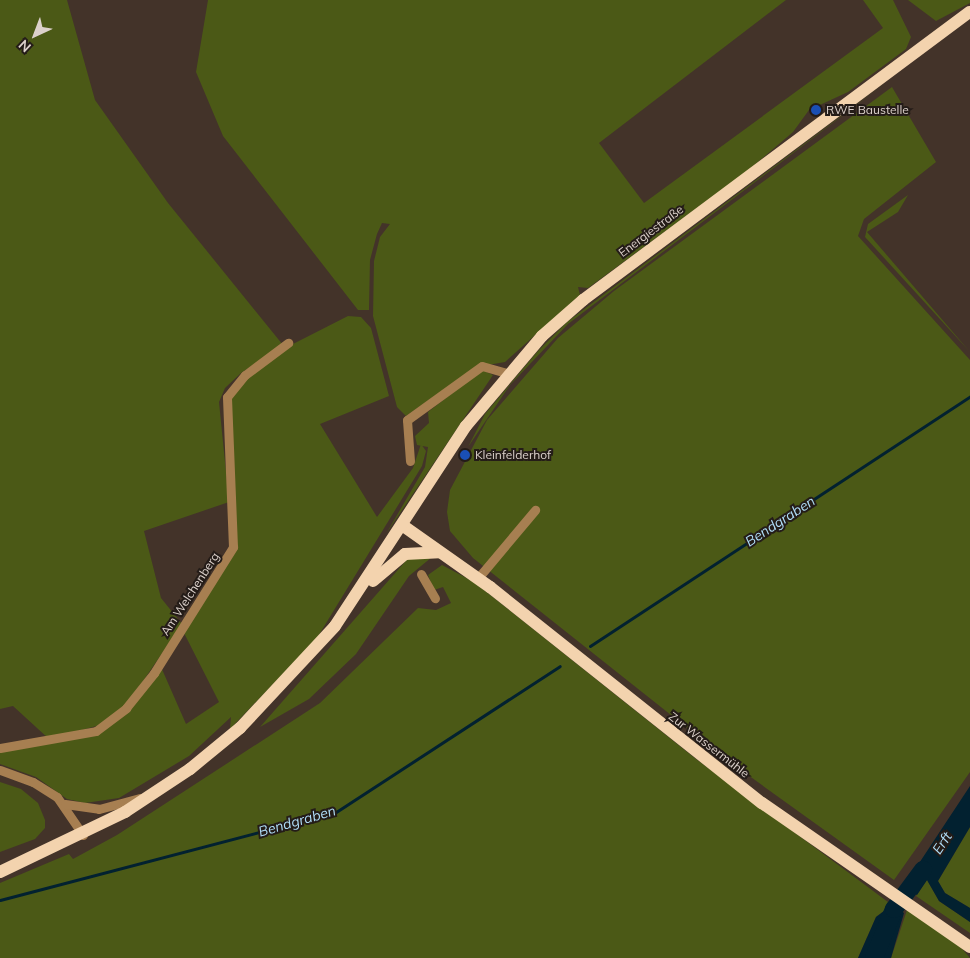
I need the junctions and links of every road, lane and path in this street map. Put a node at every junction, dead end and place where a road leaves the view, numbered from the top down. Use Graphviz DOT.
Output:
graph roads {
  1 [pos="970,12"];
  2 [pos="288,343"];
  3 [pos="506,373"];
  4 [pos="410,461"];
  5 [pos="535,510"];
  6 [pos="402,525"];
  7 [pos="441,552"];
  8 [pos="421,574"];
  9 [pos="478,578"];
  10 [pos="435,598"];
  11 [pos="349,607"];
  12 [pos="0,748"];
  13 [pos="0,770"];
  14 [pos="159,790"];
  15 [pos="65,804"];
  16 [pos="83,835"];
  17 [pos="0,872"];
  18 [pos="970,947"];
  1 -- 3 [label="main road, Energiestraße"];
  2 -- 12 [label="street, Am Welchenberg"];
  3 -- 4 [label="street"];
  3 -- 6 [label="main road, Energiestraße"];
  5 -- 9 [label="street"];
  6 -- 7 [label="main road, Zur Wassermühle"];
  6 -- 11 [label="main road, Energiestraße"];
  7 -- 9 [label="main road, Zur Wassermühle"];
  7 -- 11 [label="main road"];
  8 -- 10 [label="street"];
  9 -- 18 [label="main road, Zur Wassermühle"];
  11 -- 14 [label="main road"];
  13 -- 15 [label="street"];
  14 -- 15 [label="street"];
  14 -- 16 [label="main road"];
  15 -- 16 [label="street"];
  16 -- 17 [label="main road"];
}
